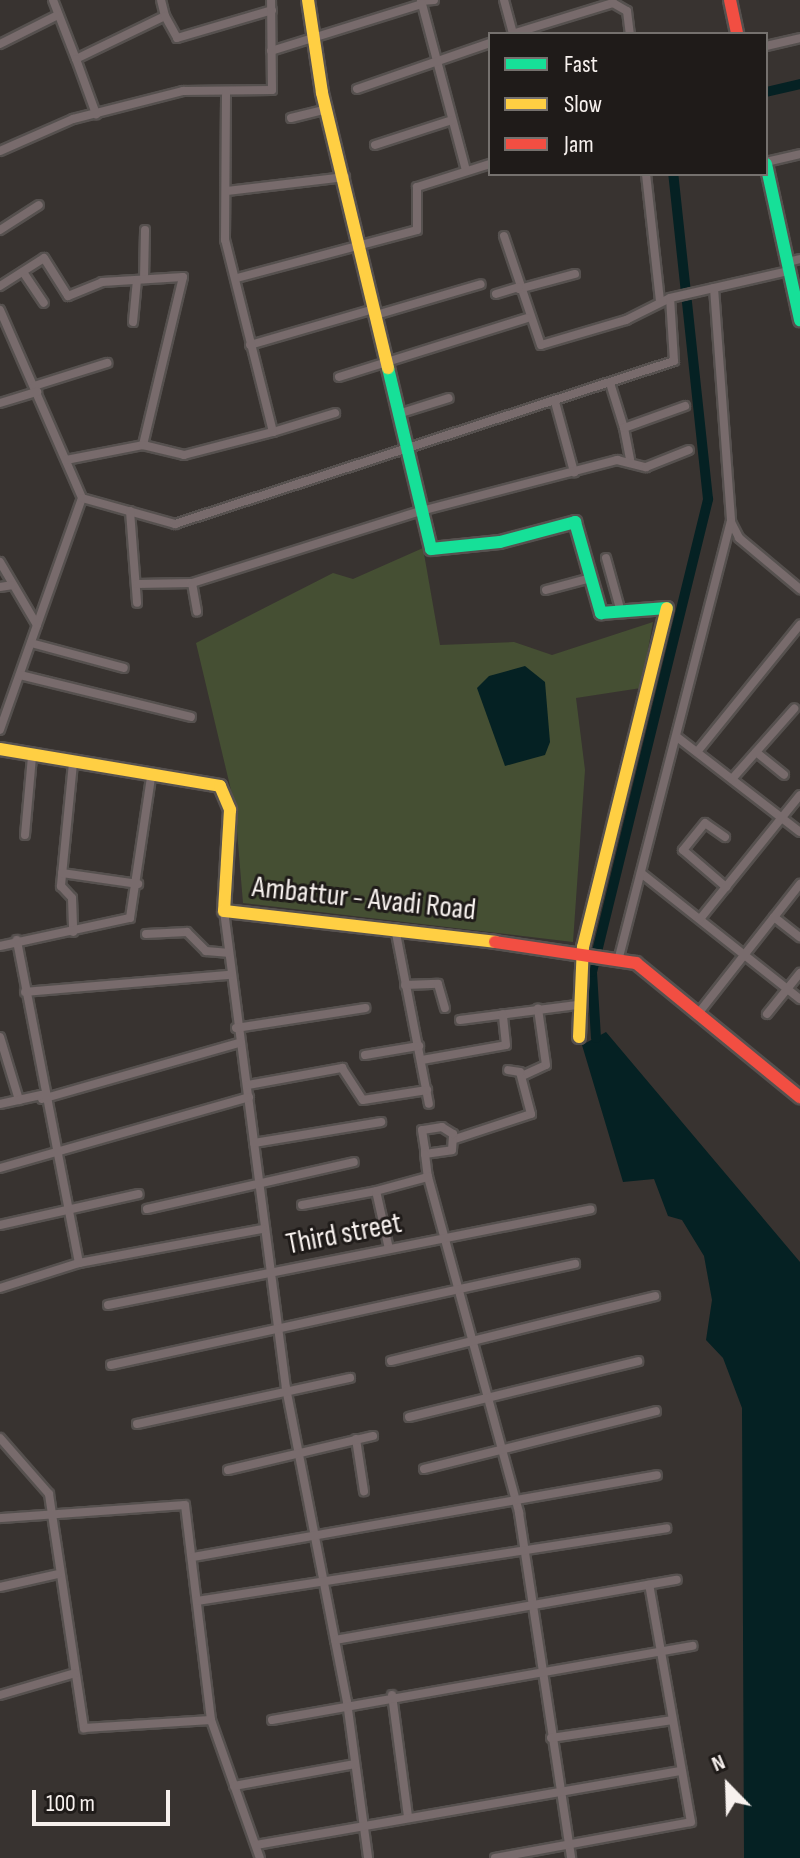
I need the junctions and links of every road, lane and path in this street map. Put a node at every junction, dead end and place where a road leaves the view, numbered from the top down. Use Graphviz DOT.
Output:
graph roads {
  1 [pos="53,0"];
  2 [pos="161,0"];
  3 [pos="308,0"];
  4 [pos="434,0"];
  5 [pos="504,0"];
  6 [pos="731,0"];
  7 [pos="421,2"];
  8 [pos="271,5"];
  9 [pos="58,15"];
  10 [pos="165,16"];
  11 [pos="512,32"];
  12 [pos="519,32"];
  13 [pos="630,32"];
  14 [pos="737,32"];
  15 [pos="313,38"];
  16 [pos="800,38"];
  17 [pos="0,44"];
  18 [pos="488,44"];
  19 [pos="768,46"];
  20 [pos="271,51"];
  21 [pos="76,59"];
  22 [pos="437,64"];
  23 [pos="357,89"];
  24 [pos="226,91"];
  25 [pos="326,109"];
  26 [pos="96,114"];
  27 [pos="291,118"];
  28 [pos="452,120"];
  29 [pos="375,145"];
  30 [pos="0,151"];
  31 [pos="800,154"];
  32 [pos="768,162"];
  33 [pos="488,164"];
  34 [pos="466,170"];
  35 [pos="768,171"];
  36 [pos="646,176"];
  37 [pos="345,177"];
  38 [pos="227,191"];
  39 [pos="39,205"];
  40 [pos="0,230"];
  41 [pos="145,230"];
  42 [pos="504,236"];
  43 [pos="362,242"];
  44 [pos="792,264"];
  45 [pos="23,272"];
  46 [pos="575,274"];
  47 [pos="237,278"];
  48 [pos="141,279"];
  49 [pos="481,284"];
  50 [pos="0,286"];
  51 [pos="519,288"];
  52 [pos="714,288"];
  53 [pos="496,294"];
  54 [pos="674,297"];
  55 [pos="660,300"];
  56 [pos="44,303"];
  57 [pos="0,310"];
  58 [pos="375,312"];
  59 [pos="527,318"];
  60 [pos="800,320"];
  61 [pos="133,322"];
  62 [pos="250,345"];
  63 [pos="388,361"];
  64 [pos="107,363"];
  65 [pos="339,377"];
  66 [pos="610,383"];
  67 [pos="36,389"];
  68 [pos="449,398"];
  69 [pos="555,402"];
  70 [pos="0,403"];
  71 [pos="685,406"];
  72 [pos="335,413"];
  73 [pos="398,414"];
  74 [pos="624,428"];
  75 [pos="273,432"];
  76 [pos="143,445"];
  77 [pos="404,447"];
  78 [pos="689,450"];
  79 [pos="630,459"];
  80 [pos="66,460"];
  81 [pos="574,472"];
  82 [pos="82,498"];
  83 [pos="130,511"];
  84 [pos="421,511"];
  85 [pos="731,522"];
  86 [pos="606,558"];
  87 [pos="0,562"];
  88 [pos="591,578"];
  89 [pos="192,583"];
  90 [pos="137,584"];
  91 [pos="13,585"];
  92 [pos="0,587"];
  93 [pos="800,589"];
  94 [pos="546,590"];
  95 [pos="137,603"];
  96 [pos="197,612"];
  97 [pos="621,612"];
  98 [pos="37,625"];
  99 [pos="800,625"];
  100 [pos="31,643"];
  101 [pos="124,668"];
  102 [pos="20,675"];
  103 [pos="794,709"];
  104 [pos="191,717"];
  105 [pos="0,730"];
  106 [pos="677,737"];
  107 [pos="0,749"];
  108 [pos="697,752"];
  109 [pos="756,752"];
  110 [pos="32,756"];
  111 [pos="73,763"];
  112 [pos="784,775"];
  113 [pos="151,778"];
  114 [pos="732,779"];
  115 [pos="800,795"];
  116 [pos="782,818"];
  117 [pos="800,832"];
  118 [pos="25,835"];
  119 [pos="725,837"];
  120 [pos="62,873"];
  121 [pos="641,873"];
  122 [pos="138,884"];
  123 [pos="800,884"];
  124 [pos="726,887"];
  125 [pos="224,911"];
  126 [pos="774,917"];
  127 [pos="700,919"];
  128 [pos="395,928"];
  129 [pos="73,932"];
  130 [pos="146,934"];
  131 [pos="800,937"];
  132 [pos="17,940"];
  133 [pos="0,946"];
  134 [pos="586,948"];
  135 [pos="227,953"];
  136 [pos="613,955"];
  137 [pos="745,955"];
  138 [pos="800,973"];
  139 [pos="229,975"];
  140 [pos="405,985"];
  141 [pos="787,989"];
  142 [pos="25,992"];
  143 [pos="800,999"];
  144 [pos="577,1005"];
  145 [pos="365,1008"];
  146 [pos="445,1008"];
  147 [pos="538,1009"];
  148 [pos="503,1014"];
  149 [pos="767,1014"];
  150 [pos="696,1016"];
  151 [pos="460,1020"];
  152 [pos="236,1028"];
  153 [pos="0,1037"];
  154 [pos="579,1037"];
  155 [pos="239,1043"];
  156 [pos="419,1046"];
  157 [pos="365,1055"];
  158 [pos="422,1060"];
  159 [pos="508,1070"];
  160 [pos="522,1076"];
  161 [pos="248,1085"];
  162 [pos="427,1090"];
  163 [pos="42,1097"];
  164 [pos="249,1097"];
  165 [pos="800,1097"];
  166 [pos="19,1100"];
  167 [pos="0,1104"];
  168 [pos="429,1104"];
  169 [pos="381,1122"];
  170 [pos="455,1139"];
  171 [pos="254,1143"];
  172 [pos="53,1154"];
  173 [pos="425,1154"];
  174 [pos="354,1162"];
  175 [pos="0,1168"];
  176 [pos="428,1177"];
  177 [pos="257,1182"];
  178 [pos="376,1191"];
  179 [pos="139,1194"];
  180 [pos="302,1205"];
  181 [pos="64,1209"];
  182 [pos="147,1209"];
  183 [pos="591,1209"];
  184 [pos="0,1225"];
  185 [pos="263,1229"];
  186 [pos="444,1238"];
  187 [pos="389,1249"];
  188 [pos="79,1263"];
  189 [pos="575,1264"];
  190 [pos="272,1273"];
  191 [pos="459,1287"];
  192 [pos="0,1288"];
  193 [pos="655,1296"];
  194 [pos="108,1305"];
  195 [pos="280,1331"];
  196 [pos="472,1338"];
  197 [pos="391,1361"];
  198 [pos="638,1361"];
  199 [pos="111,1365"];
  200 [pos="350,1378"];
  201 [pos="286,1388"];
  202 [pos="486,1396"];
  203 [pos="656,1411"];
  204 [pos="409,1417"];
  205 [pos="137,1424"];
  206 [pos="373,1436"];
  207 [pos="0,1438"];
  208 [pos="356,1439"];
  209 [pos="4,1446"];
  210 [pos="499,1449"];
  211 [pos="297,1453"];
  212 [pos="424,1469"];
  213 [pos="228,1470"];
  214 [pos="657,1475"];
  215 [pos="364,1491"];
  216 [pos="515,1499"];
  217 [pos="51,1514"];
  218 [pos="0,1518"];
  219 [pos="666,1528"];
  220 [pos="311,1535"];
  221 [pos="520,1553"];
  222 [pos="193,1557"];
  223 [pos="58,1574"];
  224 [pos="677,1580"];
  225 [pos="321,1582"];
  226 [pos="649,1585"];
  227 [pos="0,1587"];
  228 [pos="197,1601"];
  229 [pos="527,1607"];
  230 [pos="335,1640"];
  231 [pos="693,1646"];
  232 [pos="661,1653"];
  233 [pos="542,1672"];
  234 [pos="75,1673"];
  235 [pos="0,1695"];
  236 [pos="392,1695"];
  237 [pos="347,1702"];
  238 [pos="211,1720"];
  239 [pos="272,1720"];
  240 [pos="673,1720"];
  241 [pos="551,1738"];
  242 [pos="355,1764"];
  243 [pos="682,1771"];
  244 [pos="234,1786"];
  245 [pos="559,1792"];
  246 [pos="408,1817"];
  247 [pos="363,1825"];
  248 [pos="256,1845"];
  249 [pos="568,1845"];
  250 [pos="260,1858"];
  251 [pos="368,1858"];
  252 [pos="495,1858"];
  253 [pos="571,1858"];
  1 -- 9 [label="street"];
  2 -- 10 [label="street"];
  3 -- 15 [label="street"];
  4 -- 7 [label="street"];
  5 -- 11 [label="street"];
  6 -- 14 [label="street"];
  7 -- 15 [label="street"];
  7 -- 22 [label="street"];
  8 -- 10 [label="street"];
  8 -- 20 [label="street"];
  9 -- 17 [label="street"];
  9 -- 21 [label="street"];
  10 -- 21 [label="street"];
  12 -- 13 [label="street"];
  15 -- 20 [label="street"];
  15 -- 25 [label="street"];
  16 -- 19 [label="street"];
  18 -- 22 [label="street"];
  20 -- 24 [label="street"];
  21 -- 26 [label="street"];
  22 -- 23 [label="street"];
  22 -- 28 [label="street"];
  24 -- 26 [label="street"];
  24 -- 38 [label="street"];
  25 -- 27 [label="street"];
  25 -- 37 [label="street"];
  26 -- 30 [label="street"];
  28 -- 29 [label="street"];
  28 -- 34 [label="street"];
  31 -- 32 [label="street"];
  33 -- 34 [label="street"];
  34 -- 43 [label="street"];
  35 -- 44 [label="street"];
  36 -- 55 [label="street"];
  37 -- 38 [label="street"];
  37 -- 43 [label="street"];
  38 -- 47 [label="street"];
  39 -- 40 [label="street"];
  41 -- 48 [label="street"];
  42 -- 51 [label="street"];
  43 -- 47 [label="street"];
  43 -- 58 [label="street"];
  44 -- 52 [label="street"];
  44 -- 60 [label="street"];
  45 -- 48 [label="street"];
  45 -- 50 [label="street"];
  45 -- 56 [label="street"];
  46 -- 51 [label="street"];
  47 -- 62 [label="street"];
  48 -- 61 [label="street"];
  48 -- 76 [label="street"];
  49 -- 58 [label="street"];
  51 -- 53 [label="street"];
  51 -- 59 [label="street"];
  52 -- 54 [label="street"];
  52 -- 85 [label="street"];
  54 -- 55 [label="street"];
  54 -- 66 [label="street"];
  55 -- 59 [label="street"];
  57 -- 67 [label="street"];
  58 -- 62 [label="street"];
  58 -- 63 [label="street"];
  59 -- 63 [label="street"];
  62 -- 75 [label="street"];
  63 -- 65 [label="street"];
  63 -- 73 [label="street"];
  64 -- 67 [label="street"];
  66 -- 69 [label="street"];
  66 -- 74 [label="street"];
  67 -- 70 [label="street"];
  67 -- 80 [label="street"];
  68 -- 73 [label="street"];
  69 -- 77 [label="street"];
  69 -- 81 [label="street"];
  71 -- 74 [label="street"];
  72 -- 75 [label="street"];
  73 -- 77 [label="street"];
  74 -- 79 [label="street"];
  75 -- 76 [label="street"];
  76 -- 80 [label="street"];
  77 -- 83 [label="street"];
  77 -- 84 [label="street"];
  78 -- 79 [label="street"];
  79 -- 81 [label="street"];
  80 -- 82 [label="street"];
  81 -- 84 [label="street"];
  82 -- 83 [label="street"];
  82 -- 98 [label="street"];
  83 -- 90 [label="street"];
  84 -- 88 [label="street"];
  84 -- 89 [label="street"];
  85 -- 93 [label="street"];
  85 -- 106 [label="street"];
  86 -- 97 [label="street"];
  87 -- 91 [label="street"];
  88 -- 94 [label="street"];
  88 -- 97 [label="street"];
  89 -- 90 [label="street"];
  89 -- 96 [label="street"];
  90 -- 95 [label="street"];
  91 -- 92 [label="street"];
  91 -- 98 [label="street"];
  97 -- 134 [label="street"];
  98 -- 100 [label="street"];
  99 -- 108 [label="street"];
  100 -- 101 [label="street"];
  100 -- 102 [label="street"];
  102 -- 104 [label="street"];
  102 -- 105 [label="street"];
  103 -- 109 [label="street"];
  106 -- 108 [label="street"];
  106 -- 121 [label="street"];
  107 -- 110 [label="street, Ambattur - Avadi Road"];
  108 -- 114 [label="street"];
  109 -- 112 [label="street"];
  109 -- 114 [label="street"];
  110 -- 111 [label="street, Ambattur - Avadi Road"];
  110 -- 118 [label="street"];
  111 -- 113 [label="street, Ambattur - Avadi Road"];
  111 -- 120 [label="street"];
  113 -- 122 [label="street"];
  113 -- 125 [label="street, Ambattur - Avadi Road"];
  114 -- 116 [label="street"];
  115 -- 116 [label="street"];
  116 -- 117 [label="street"];
  116 -- 124 [label="street"];
  119 -- 124 [label="street"];
  120 -- 122 [label="street"];
  120 -- 129 [label="street"];
  121 -- 127 [label="street"];
  121 -- 136 [label="street"];
  122 -- 129 [label="street"];
  123 -- 126 [label="street"];
  124 -- 127 [label="street"];
  125 -- 128 [label="street, Ambattur - Avadi Road"];
  125 -- 135 [label="street"];
  126 -- 131 [label="street"];
  126 -- 137 [label="street"];
  127 -- 137 [label="street"];
  128 -- 134 [label="street, Ambattur - Avadi Road"];
  128 -- 140 [label="street"];
  129 -- 132 [label="street"];
  130 -- 135 [label="street"];
  132 -- 133 [label="street"];
  132 -- 142 [label="street"];
  134 -- 136 [label="street, Ambattur - Avadi Road"];
  134 -- 144 [label="street"];
  135 -- 139 [label="street"];
  136 -- 150 [label="street, Ambattur - Avadi Road"];
  137 -- 141 [label="street"];
  137 -- 150 [label="street"];
  138 -- 141 [label="street"];
  139 -- 142 [label="street"];
  139 -- 152 [label="street"];
  140 -- 146 [label="street"];
  140 -- 156 [label="street"];
  141 -- 143 [label="street"];
  141 -- 149 [label="street"];
  142 -- 163 [label="street"];
  144 -- 147 [label="street"];
  144 -- 154 [label="street"];
  145 -- 152 [label="street"];
  147 -- 148 [label="street"];
  147 -- 160 [label="street"];
  148 -- 151 [label="street"];
  148 -- 158 [label="street"];
  150 -- 165 [label="street, Ambattur - Avadi Road"];
  152 -- 155 [label="street"];
  153 -- 166 [label="street"];
  155 -- 161 [label="street"];
  155 -- 163 [label="street"];
  156 -- 157 [label="street"];
  156 -- 158 [label="street"];
  158 -- 162 [label="street"];
  159 -- 160 [label="street"];
  160 -- 170 [label="street"];
  161 -- 162 [label="street"];
  161 -- 164 [label="street"];
  162 -- 168 [label="street"];
  163 -- 166 [label="street"];
  163 -- 172 [label="street"];
  164 -- 171 [label="street"];
  164 -- 172 [label="street"];
  166 -- 167 [label="street"];
  169 -- 171 [label="street"];
  170 -- 173 [label="street"];
  170 -- 173 [label="street"];
  171 -- 177 [label="street"];
  172 -- 175 [label="street"];
  172 -- 181 [label="street"];
  173 -- 176 [label="street"];
  174 -- 177 [label="street"];
  176 -- 178 [label="street"];
  176 -- 186 [label="street"];
  177 -- 182 [label="street"];
  177 -- 185 [label="street"];
  178 -- 180 [label="street"];
  178 -- 187 [label="street"];
  179 -- 181 [label="street"];
  181 -- 184 [label="street"];
  181 -- 188 [label="street"];
  183 -- 186 [label="street, Third street"];
  185 -- 188 [label="street"];
  185 -- 190 [label="street"];
  186 -- 187 [label="street, Third street"];
  186 -- 191 [label="street"];
  187 -- 190 [label="street, Third street"];
  188 -- 192 [label="street"];
  189 -- 191 [label="street"];
  190 -- 194 [label="street, Third street"];
  190 -- 195 [label="street"];
  191 -- 195 [label="street"];
  191 -- 196 [label="street"];
  193 -- 196 [label="street"];
  195 -- 199 [label="street"];
  195 -- 201 [label="street"];
  196 -- 197 [label="street"];
  196 -- 202 [label="street"];
  198 -- 202 [label="street"];
  200 -- 201 [label="street"];
  201 -- 205 [label="street"];
  201 -- 211 [label="street"];
  202 -- 204 [label="street"];
  202 -- 210 [label="street"];
  203 -- 210 [label="street"];
  206 -- 208 [label="street"];
  207 -- 209 [label="street"];
  208 -- 211 [label="street"];
  208 -- 215 [label="street"];
  209 -- 217 [label="street"];
  210 -- 212 [label="street"];
  210 -- 216 [label="street"];
  211 -- 213 [label="street"];
  211 -- 220 [label="street"];
  214 -- 216 [label="street"];
  216 -- 220 [label="street"];
  216 -- 221 [label="street"];
  217 -- 218 [label="street"];
  217 -- 222 [label="street"];
  217 -- 223 [label="street"];
  219 -- 221 [label="street"];
  220 -- 222 [label="street"];
  220 -- 225 [label="street"];
  221 -- 225 [label="street"];
  221 -- 229 [label="street"];
  222 -- 228 [label="street"];
  223 -- 227 [label="street"];
  223 -- 234 [label="street"];
  224 -- 226 [label="street"];
  225 -- 228 [label="street"];
  225 -- 230 [label="street"];
  226 -- 229 [label="street"];
  226 -- 232 [label="street"];
  228 -- 238 [label="street"];
  229 -- 230 [label="street"];
  229 -- 233 [label="street"];
  230 -- 237 [label="street"];
  231 -- 232 [label="street"];
  232 -- 233 [label="street"];
  232 -- 240 [label="street"];
  233 -- 236 [label="street"];
  233 -- 241 [label="street"];
  234 -- 235 [label="street"];
  234 -- 238 [label="street"];
  236 -- 237 [label="street"];
  236 -- 246 [label="street"];
  237 -- 239 [label="street"];
  237 -- 242 [label="street"];
  238 -- 244 [label="street"];
  240 -- 241 [label="street"];
  240 -- 243 [label="street"];
  241 -- 245 [label="street"];
  242 -- 244 [label="street"];
  242 -- 247 [label="street"];
  243 -- 245 [label="street"];
  243 -- 249 [label="street"];
  244 -- 248 [label="street"];
  245 -- 246 [label="street"];
  245 -- 249 [label="street"];
  246 -- 247 [label="street"];
  247 -- 248 [label="street"];
  247 -- 251 [label="street"];
  248 -- 250 [label="street"];
  249 -- 252 [label="street"];
  249 -- 253 [label="street"];
}
